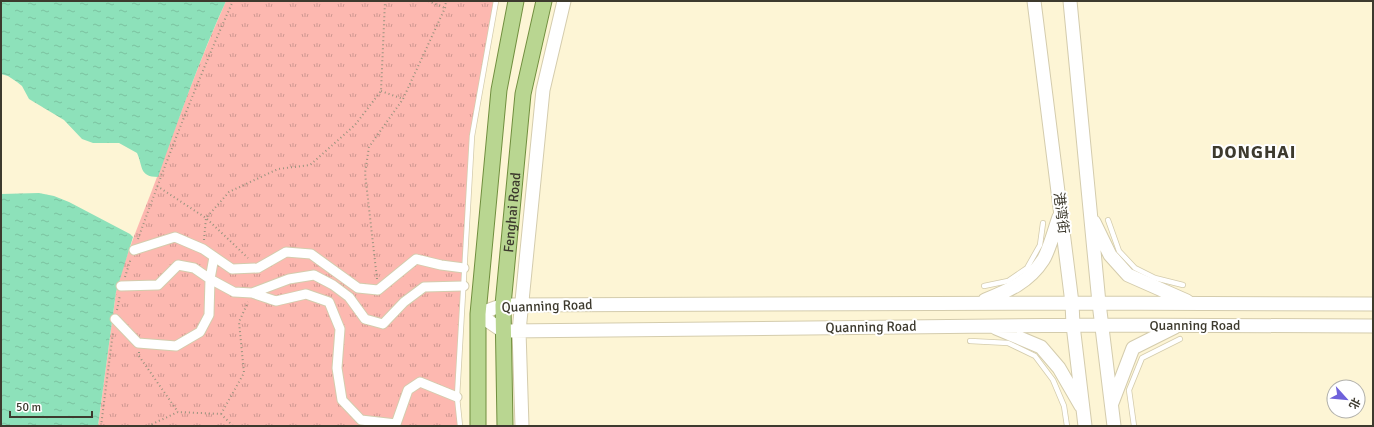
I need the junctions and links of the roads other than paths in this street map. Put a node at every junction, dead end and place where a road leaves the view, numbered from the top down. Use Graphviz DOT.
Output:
graph roads {
  1 [pos="496,1"];
  2 [pos="516,1"];
  3 [pos="544,1"];
  4 [pos="564,1"];
  5 [pos="1034,1"];
  6 [pos="1070,1"];
  7 [pos="1090,212"];
  8 [pos="1060,213"];
  9 [pos="1108,220"];
  10 [pos="1043,223"];
  11 [pos="134,250"];
  12 [pos="214,257"];
  13 [pos="464,268"];
  14 [pos="210,279"];
  15 [pos="1183,285"];
  16 [pos="121,286"];
  17 [pos="464,286"];
  18 [pos="984,286"];
  19 [pos="252,293"];
  20 [pos="978,303"];
  21 [pos="1072,303"];
  22 [pos="1099,303"];
  23 [pos="1193,303"];
  24 [pos="1373,304"];
  25 [pos="503,305"];
  26 [pos="521,305"];
  27 [pos="478,314"];
  28 [pos="116,319"];
  29 [pos="1073,325"];
  30 [pos="1101,325"];
  31 [pos="1178,325"];
  32 [pos="990,326"];
  33 [pos="1373,326"];
  34 [pos="503,331"];
  35 [pos="519,331"];
  36 [pos="1180,339"];
  37 [pos="970,341"];
  38 [pos="457,397"];
  39 [pos="1111,405"];
  40 [pos="1084,411"];
  41 [pos="460,426"];
  42 [pos="478,426"];
  43 [pos="505,426"];
  44 [pos="522,426"];
  45 [pos="1067,426"];
  46 [pos="1086,426"];
  47 [pos="1114,426"];
  48 [pos="1134,426"];
  1 -- 13 [label="lane"];
  2 -- 27 [label="main road, Fenghai Road"];
  3 -- 25 [label="main road, Fenghai Road"];
  4 -- 26 [label="street"];
  5 -- 8 [label="street, 港湾街"];
  6 -- 7 [label="street, 港湾街"];
  7 -- 22 [label="street, 港湾街"];
  7 -- 23 [label="street"];
  8 -- 20 [label="street"];
  8 -- 21 [label="street, 港湾街"];
  9 -- 15 [label="lane"];
  10 -- 18 [label="lane"];
  11 -- 12 [label="street"];
  12 -- 13 [label="street"];
  12 -- 14 [label="street"];
  13 -- 17 [label="lane"];
  14 -- 16 [label="street"];
  14 -- 19 [label="street"];
  14 -- 28 [label="street"];
  17 -- 19 [label="street"];
  17 -- 38 [label="lane"];
  19 -- 38 [label="street"];
  20 -- 21 [label="street, Quanning Road"];
  20 -- 26 [label="street, Quanning Road"];
  21 -- 22 [label="street, Quanning Road"];
  21 -- 29 [label="street, 港湾街"];
  22 -- 23 [label="street, Quanning Road"];
  22 -- 30 [label="street, 港湾街"];
  23 -- 24 [label="street, Quanning Road"];
  25 -- 26 [label="street, Quanning Road"];
  25 -- 27 [label="street, Quanning Road"];
  25 -- 34 [label="main road, Fenghai Road"];
  26 -- 35 [label="street"];
  27 -- 34 [label="street, Quanning Road"];
  27 -- 42 [label="main road, Fenghai Road"];
  29 -- 30 [label="street, Quanning Road"];
  29 -- 32 [label="street, Quanning Road"];
  29 -- 40 [label="street, 港湾街"];
  30 -- 31 [label="street, Quanning Road"];
  30 -- 39 [label="street, 港湾街"];
  31 -- 33 [label="street, Quanning Road"];
  31 -- 39 [label="street"];
  32 -- 35 [label="street, Quanning Road"];
  32 -- 40 [label="street"];
  34 -- 35 [label="street, Quanning Road"];
  34 -- 43 [label="main road, Fenghai Road"];
  35 -- 44 [label="street"];
  36 -- 48 [label="lane"];
  37 -- 45 [label="lane"];
  38 -- 41 [label="lane"];
  39 -- 47 [label="street, 港湾街"];
  40 -- 46 [label="street, 港湾街"];
}
